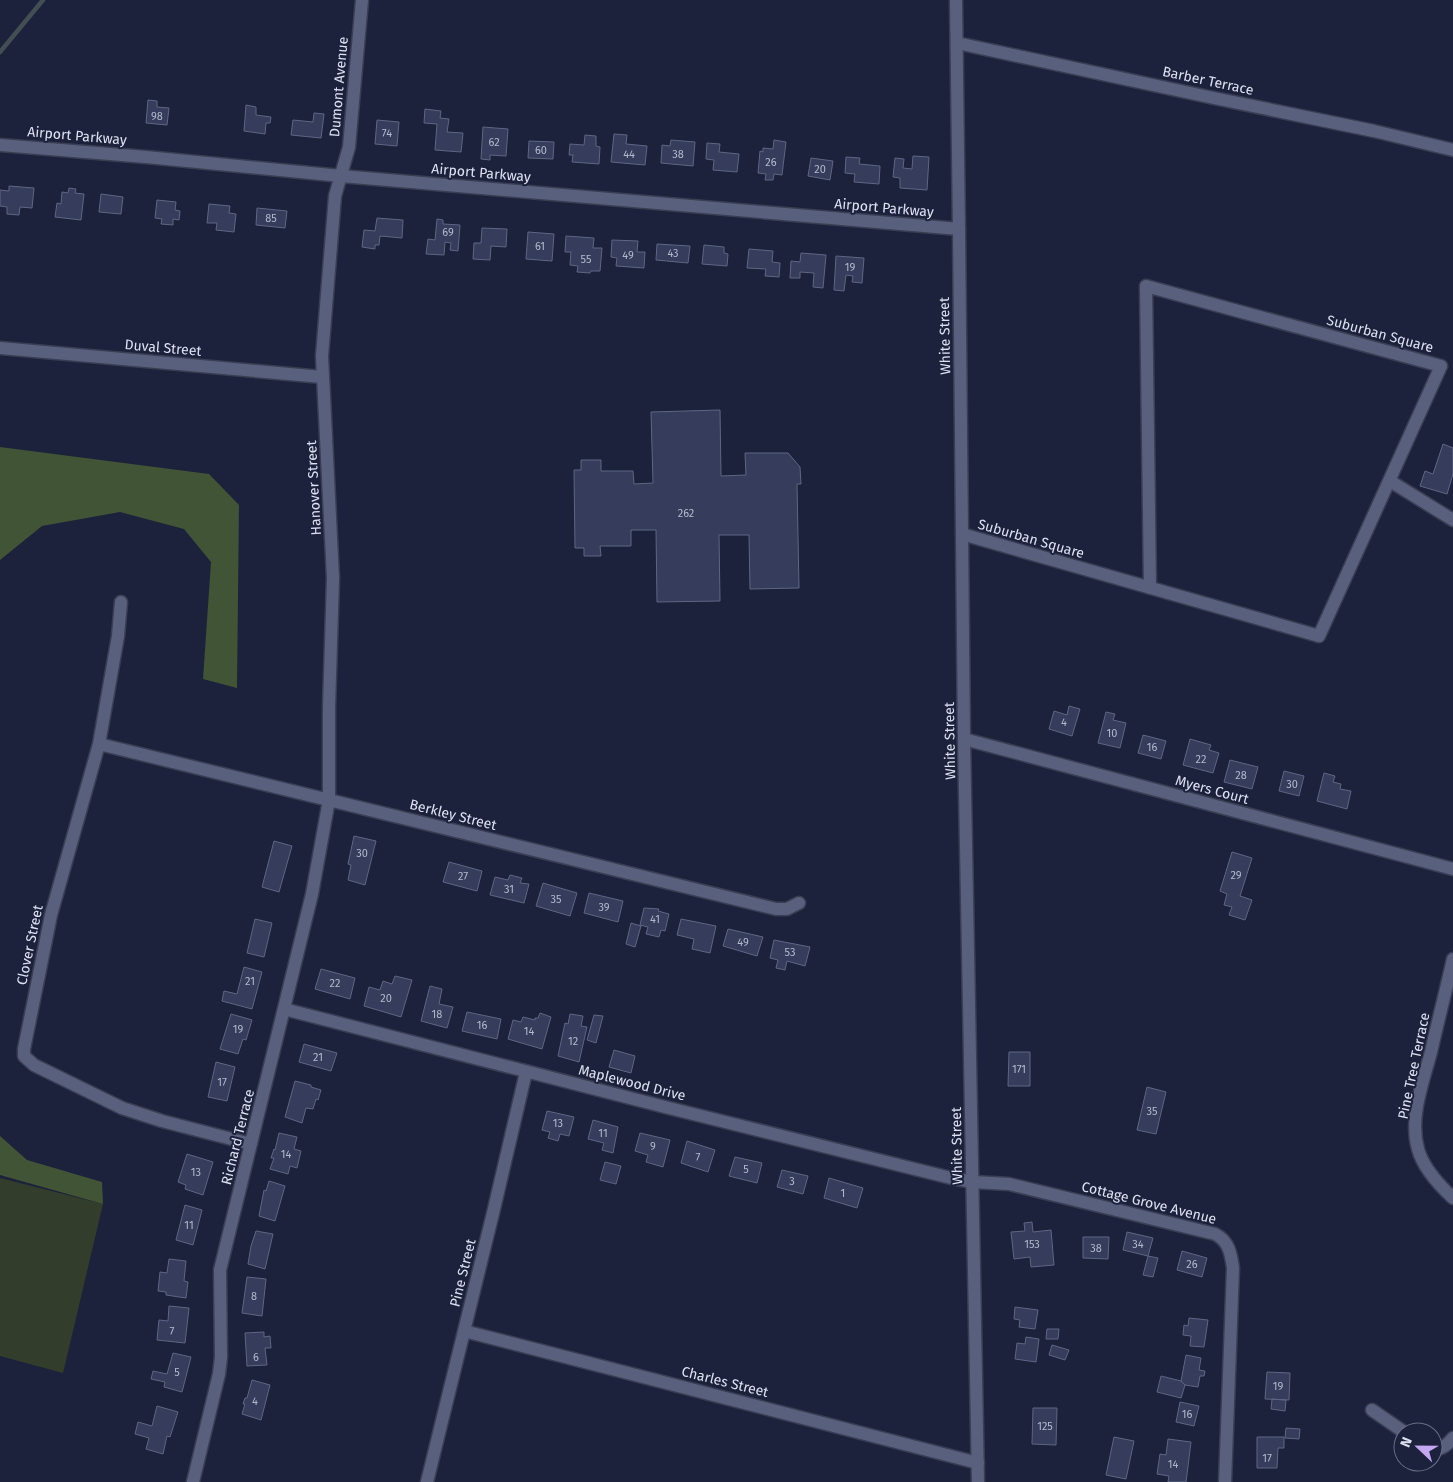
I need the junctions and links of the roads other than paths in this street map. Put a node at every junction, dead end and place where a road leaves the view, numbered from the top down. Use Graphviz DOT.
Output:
graph roads {
  1 [pos="362,0"];
  2 [pos="956,0"];
  3 [pos="957,43"];
  4 [pos="0,145"];
  5 [pos="1453,150"];
  6 [pos="341,176"];
  7 [pos="959,229"];
  8 [pos="0,348"];
  9 [pos="322,377"];
  10 [pos="1390,481"];
  11 [pos="1453,520"];
  12 [pos="962,534"];
  13 [pos="1150,588"];
  14 [pos="121,602"];
  15 [pos="964,739"];
  16 [pos="99,744"];
  17 [pos="330,800"];
  18 [pos="1453,869"];
  19 [pos="799,904"];
  20 [pos="1453,959"];
  21 [pos="284,1008"];
  22 [pos="526,1072"];
  23 [pos="251,1144"];
  24 [pos="972,1182"];
  25 [pos="1453,1198"];
  26 [pos="464,1331"];
  27 [pos="1372,1410"];
  28 [pos="1393,1424"];
  29 [pos="1453,1438"];
  30 [pos="1443,1448"];
  31 [pos="978,1463"];
  32 [pos="193,1482"];
  33 [pos="427,1482"];
  34 [pos="978,1482"];
  35 [pos="1226,1482"];
  1 -- 6 [label="street, Dumont Avenue"];
  2 -- 3 [label="street, White Street"];
  3 -- 5 [label="street, Barber Terrace"];
  3 -- 7 [label="street, White Street"];
  4 -- 6 [label="street, Airport Parkway"];
  6 -- 7 [label="street, Airport Parkway"];
  6 -- 9 [label="street, Hanover Street"];
  7 -- 12 [label="street, White Street"];
  8 -- 9 [label="street, Duval Street"];
  9 -- 17 [label="street, Hanover Street"];
  10 -- 11 [label="street"];
  10 -- 13 [label="street, Suburban Square"];
  10 -- 13 [label="street, Suburban Square"];
  12 -- 13 [label="street, Suburban Square"];
  12 -- 15 [label="street, White Street"];
  14 -- 16 [label="street, Clover Street"];
  15 -- 18 [label="street, Myers Court"];
  15 -- 24 [label="street, White Street"];
  16 -- 17 [label="street, Berkley Street"];
  16 -- 23 [label="street, Clover Street"];
  17 -- 19 [label="street, Berkley Street"];
  17 -- 21 [label="street, Richard Terrace"];
  20 -- 25 [label="street, Pine Tree Terrace"];
  21 -- 22 [label="street, Maplewood Drive"];
  21 -- 23 [label="street, Richard Terrace"];
  22 -- 24 [label="street, Maplewood Drive"];
  22 -- 26 [label="street, Pine Street"];
  23 -- 32 [label="street, Richard Terrace"];
  24 -- 31 [label="street, White Street"];
  24 -- 35 [label="street, Cottage Grove Avenue"];
  26 -- 31 [label="street, Charles Street"];
  26 -- 33 [label="street, Pine Street"];
  27 -- 28 [label="street"];
  29 -- 30 [label="street"];
  31 -- 34 [label="street, White Street"];
}
